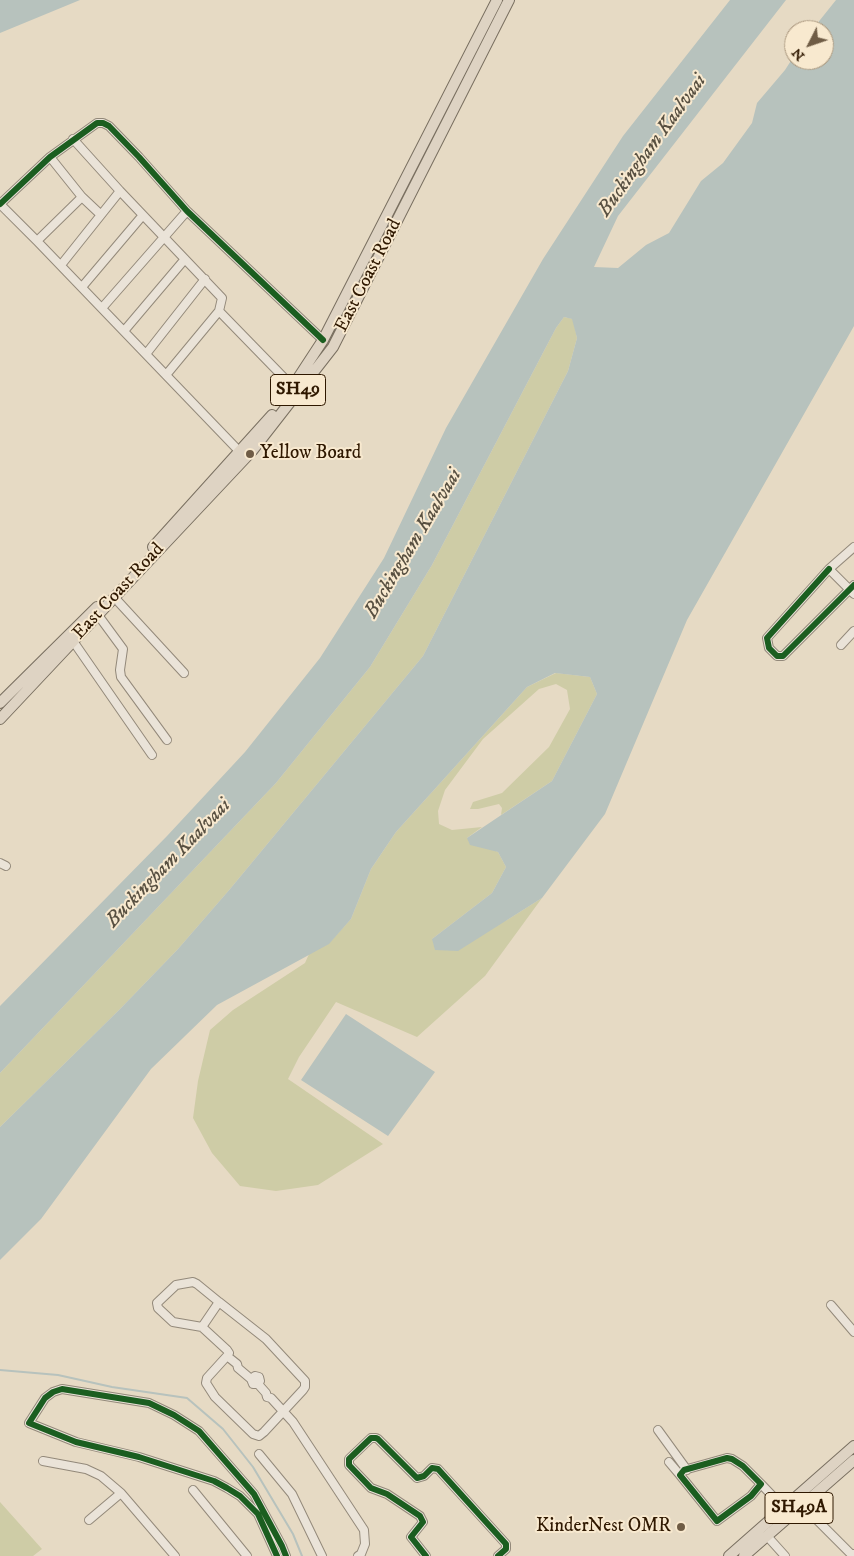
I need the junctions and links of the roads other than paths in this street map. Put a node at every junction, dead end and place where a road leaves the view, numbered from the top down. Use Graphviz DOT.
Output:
graph roads {
  1 [pos="496,0"];
  2 [pos="508,0"];
  3 [pos="472,46"];
  4 [pos="482,51"];
  5 [pos="73,139"];
  6 [pos="50,157"];
  7 [pos="120,191"];
  8 [pos="82,197"];
  9 [pos="0,204"];
  10 [pos="187,211"];
  11 [pos="100,214"];
  12 [pos="143,215"];
  13 [pos="164,237"];
  14 [pos="37,241"];
  15 [pos="185,259"];
  16 [pos="61,265"];
  17 [pos="205,279"];
  18 [pos="82,287"];
  19 [pos="102,308"];
  20 [pos="219,311"];
  21 [pos="124,331"];
  22 [pos="323,340"];
  23 [pos="146,354"];
  24 [pos="166,375"];
  25 [pos="293,387"];
  26 [pos="239,451"];
  27 [pos="854,547"];
  28 [pos="829,569"];
  29 [pos="853,590"];
  30 [pos="114,598"];
  31 [pos="98,616"];
  32 [pos="854,630"];
  33 [pos="73,641"];
  34 [pos="841,645"];
  35 [pos="184,673"];
  36 [pos="0,703"];
  37 [pos="0,719"];
  38 [pos="167,740"];
  39 [pos="152,755"];
  40 [pos="219,1302"];
  41 [pos="831,1305"];
  42 [pos="202,1327"];
  43 [pos="854,1332"];
  44 [pos="228,1353"];
  45 [pos="284,1410"];
  46 [pos="658,1430"];
  47 [pos="854,1446"];
  48 [pos="260,1454"];
  49 [pos="854,1460"];
  50 [pos="43,1461"];
  51 [pos="669,1462"];
  52 [pos="687,1470"];
  53 [pos="680,1475"];
  54 [pos="761,1484"];
  55 [pos="193,1490"];
  56 [pos="121,1492"];
  57 [pos="802,1505"];
  58 [pos="784,1508"];
  59 [pos="89,1520"];
  60 [pos="767,1536"];
  61 [pos="854,1554"];
  62 [pos="360,1555"];
  63 [pos="174,1556"];
  64 [pos="248,1556"];
  65 [pos="277,1556"];
  66 [pos="286,1556"];
  67 [pos="322,1556"];
  68 [pos="426,1556"];
  69 [pos="498,1556"];
  70 [pos="729,1556"];
  71 [pos="744,1556"];
  72 [pos="785,1556"];
  1 -- 3 [label="main road, East Coast Road / SH49"];
  2 -- 4 [label="main road, East Coast Road / SH49"];
  3 -- 4 [label="main road"];
  3 -- 22 [label="main road, East Coast Road / SH49"];
  4 -- 30 [label="main road, East Coast Road / SH49"];
  5 -- 6 [label="street"];
  5 -- 7 [label="street"];
  5 -- 10 [label="street"];
  6 -- 8 [label="street"];
  6 -- 9 [label="street"];
  7 -- 11 [label="street"];
  7 -- 12 [label="street"];
  8 -- 11 [label="street"];
  8 -- 14 [label="street"];
  9 -- 14 [label="street"];
  10 -- 13 [label="street"];
  10 -- 22 [label="street"];
  11 -- 16 [label="street"];
  12 -- 13 [label="street"];
  12 -- 18 [label="street"];
  13 -- 15 [label="street"];
  13 -- 19 [label="street"];
  14 -- 16 [label="street"];
  15 -- 17 [label="street"];
  15 -- 21 [label="street"];
  16 -- 18 [label="street"];
  17 -- 20 [label="street"];
  17 -- 23 [label="street"];
  18 -- 19 [label="street"];
  19 -- 21 [label="street"];
  20 -- 24 [label="street"];
  20 -- 25 [label="street"];
  21 -- 23 [label="street"];
  22 -- 25 [label="main road, East Coast Road / SH49"];
  23 -- 24 [label="street"];
  24 -- 26 [label="street"];
  25 -- 26 [label="main road, East Coast Road / SH49"];
  26 -- 36 [label="main road, East Coast Road / SH49"];
  27 -- 28 [label="street"];
  28 -- 29 [label="street"];
  28 -- 29 [label="street"];
  30 -- 31 [label="main road, East Coast Road / SH49"];
  30 -- 35 [label="street"];
  31 -- 33 [label="main road, East Coast Road / SH49"];
  31 -- 38 [label="street"];
  32 -- 34 [label="street"];
  33 -- 37 [label="main road, East Coast Road / SH49"];
  33 -- 39 [label="street"];
  40 -- 42 [label="street"];
  40 -- 42 [label="street"];
  40 -- 45 [label="street"];
  41 -- 43 [label="street"];
  42 -- 44 [label="street"];
  44 -- 45 [label="street"];
  44 -- 45 [label="street"];
  45 -- 62 [label="street"];
  46 -- 52 [label="street"];
  47 -- 58 [label="main road, SH49A"];
  48 -- 67 [label="street"];
  49 -- 57 [label="main road, SH49A"];
  50 -- 56 [label="street"];
  51 -- 53 [label="street"];
  52 -- 53 [label="street"];
  52 -- 54 [label="street"];
  53 -- 54 [label="street"];
  54 -- 58 [label="street"];
  55 -- 64 [label="street"];
  56 -- 59 [label="street"];
  56 -- 63 [label="street"];
  57 -- 60 [label="main road, SH49A"];
  57 -- 61 [label="street"];
  58 -- 70 [label="main road, SH49A"];
  60 -- 71 [label="main road, SH49A"];
  60 -- 72 [label="street"];
  65 -- 66 [label="street"];
  68 -- 69 [label="street"];
}
